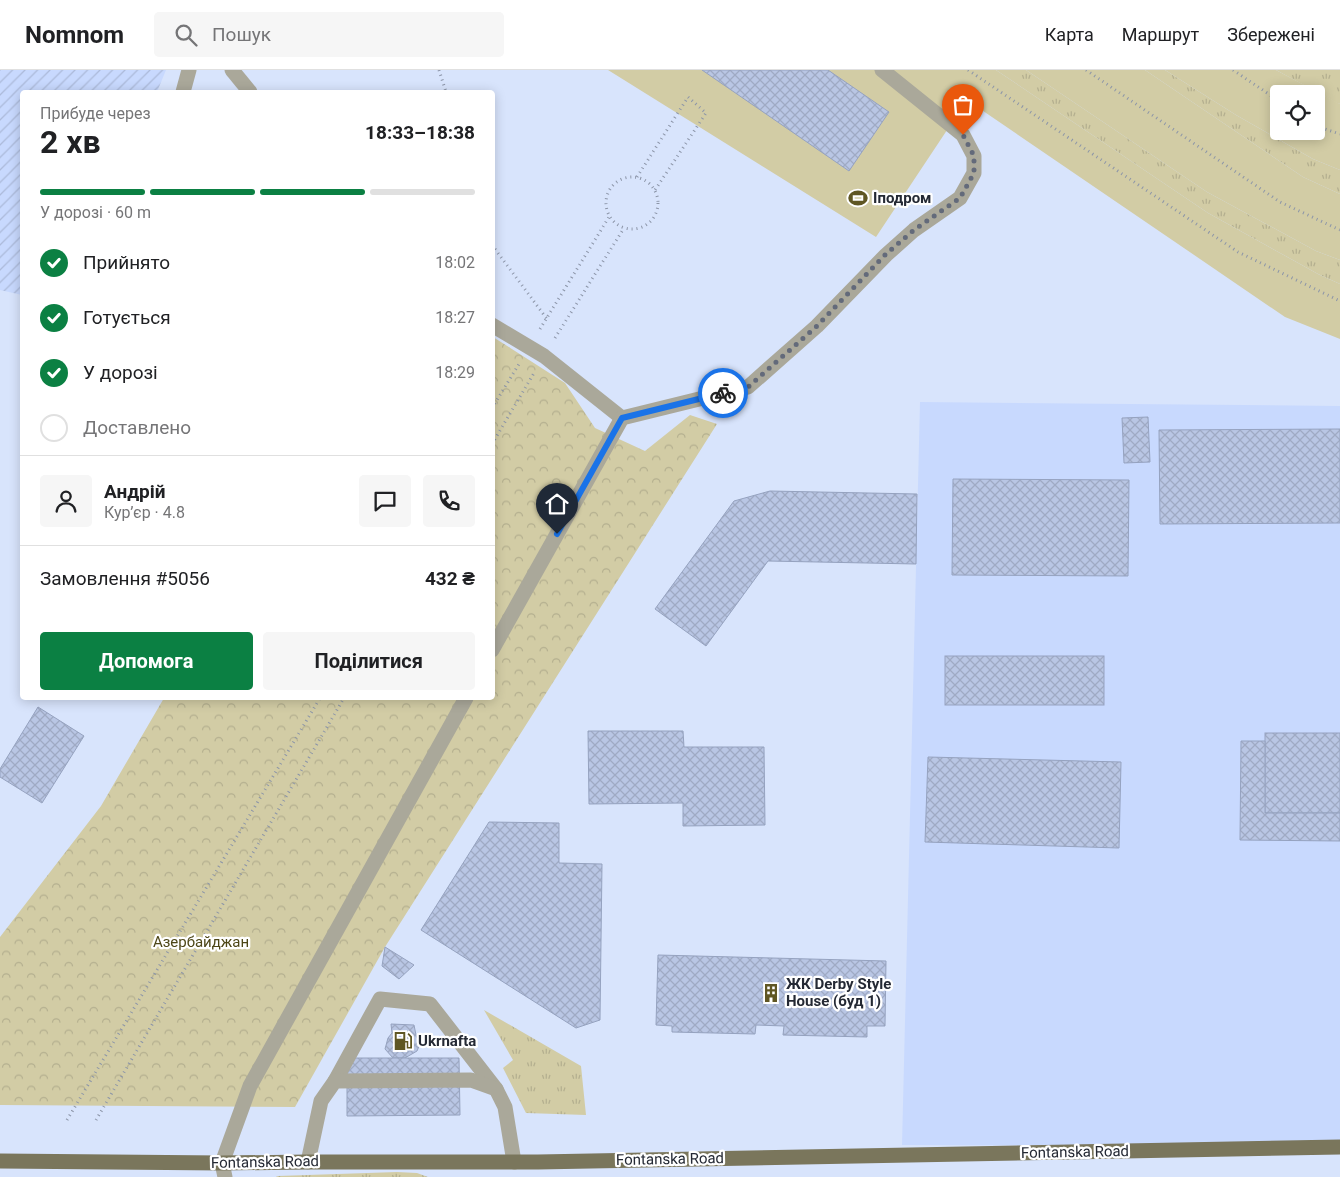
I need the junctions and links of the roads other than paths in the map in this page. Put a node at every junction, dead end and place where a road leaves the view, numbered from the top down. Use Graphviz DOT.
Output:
graph roads {
  1 [pos="189,70"];
  2 [pos="232,70"];
  3 [pos="882,70"];
  4 [pos="184,90"];
  5 [pos="248,90"];
  6 [pos="495,327"];
  7 [pos="622,418"];
  8 [pos="495,645"];
  9 [pos="465,700"];
  10 [pos="335,1081"];
  11 [pos="496,1089"];
  12 [pos="1340,1147"];
  13 [pos="0,1161"];
  14 [pos="308,1162"];
  15 [pos="514,1162"];
  16 [pos="223,1170"];
  17 [pos="514,1177"];
  1 -- 4 [label="lane"];
  2 -- 5 [label="lane"];
  3 -- 7 [label="lane"];
  6 -- 7 [label="lane"];
  7 -- 8 [label="lane"];
  9 -- 16 [label="lane"];
  10 -- 11 [label="lane"];
  10 -- 11 [label="lane"];
  10 -- 14 [label="lane"];
  11 -- 15 [label="lane"];
  12 -- 15 [label="main road, Fontanska Road"];
  13 -- 16 [label="main road, Fontanska Road"];
  14 -- 15 [label="main road, Fontanska Road"];
  14 -- 16 [label="main road, Fontanska Road"];
  15 -- 17 [label="main road"];
}
